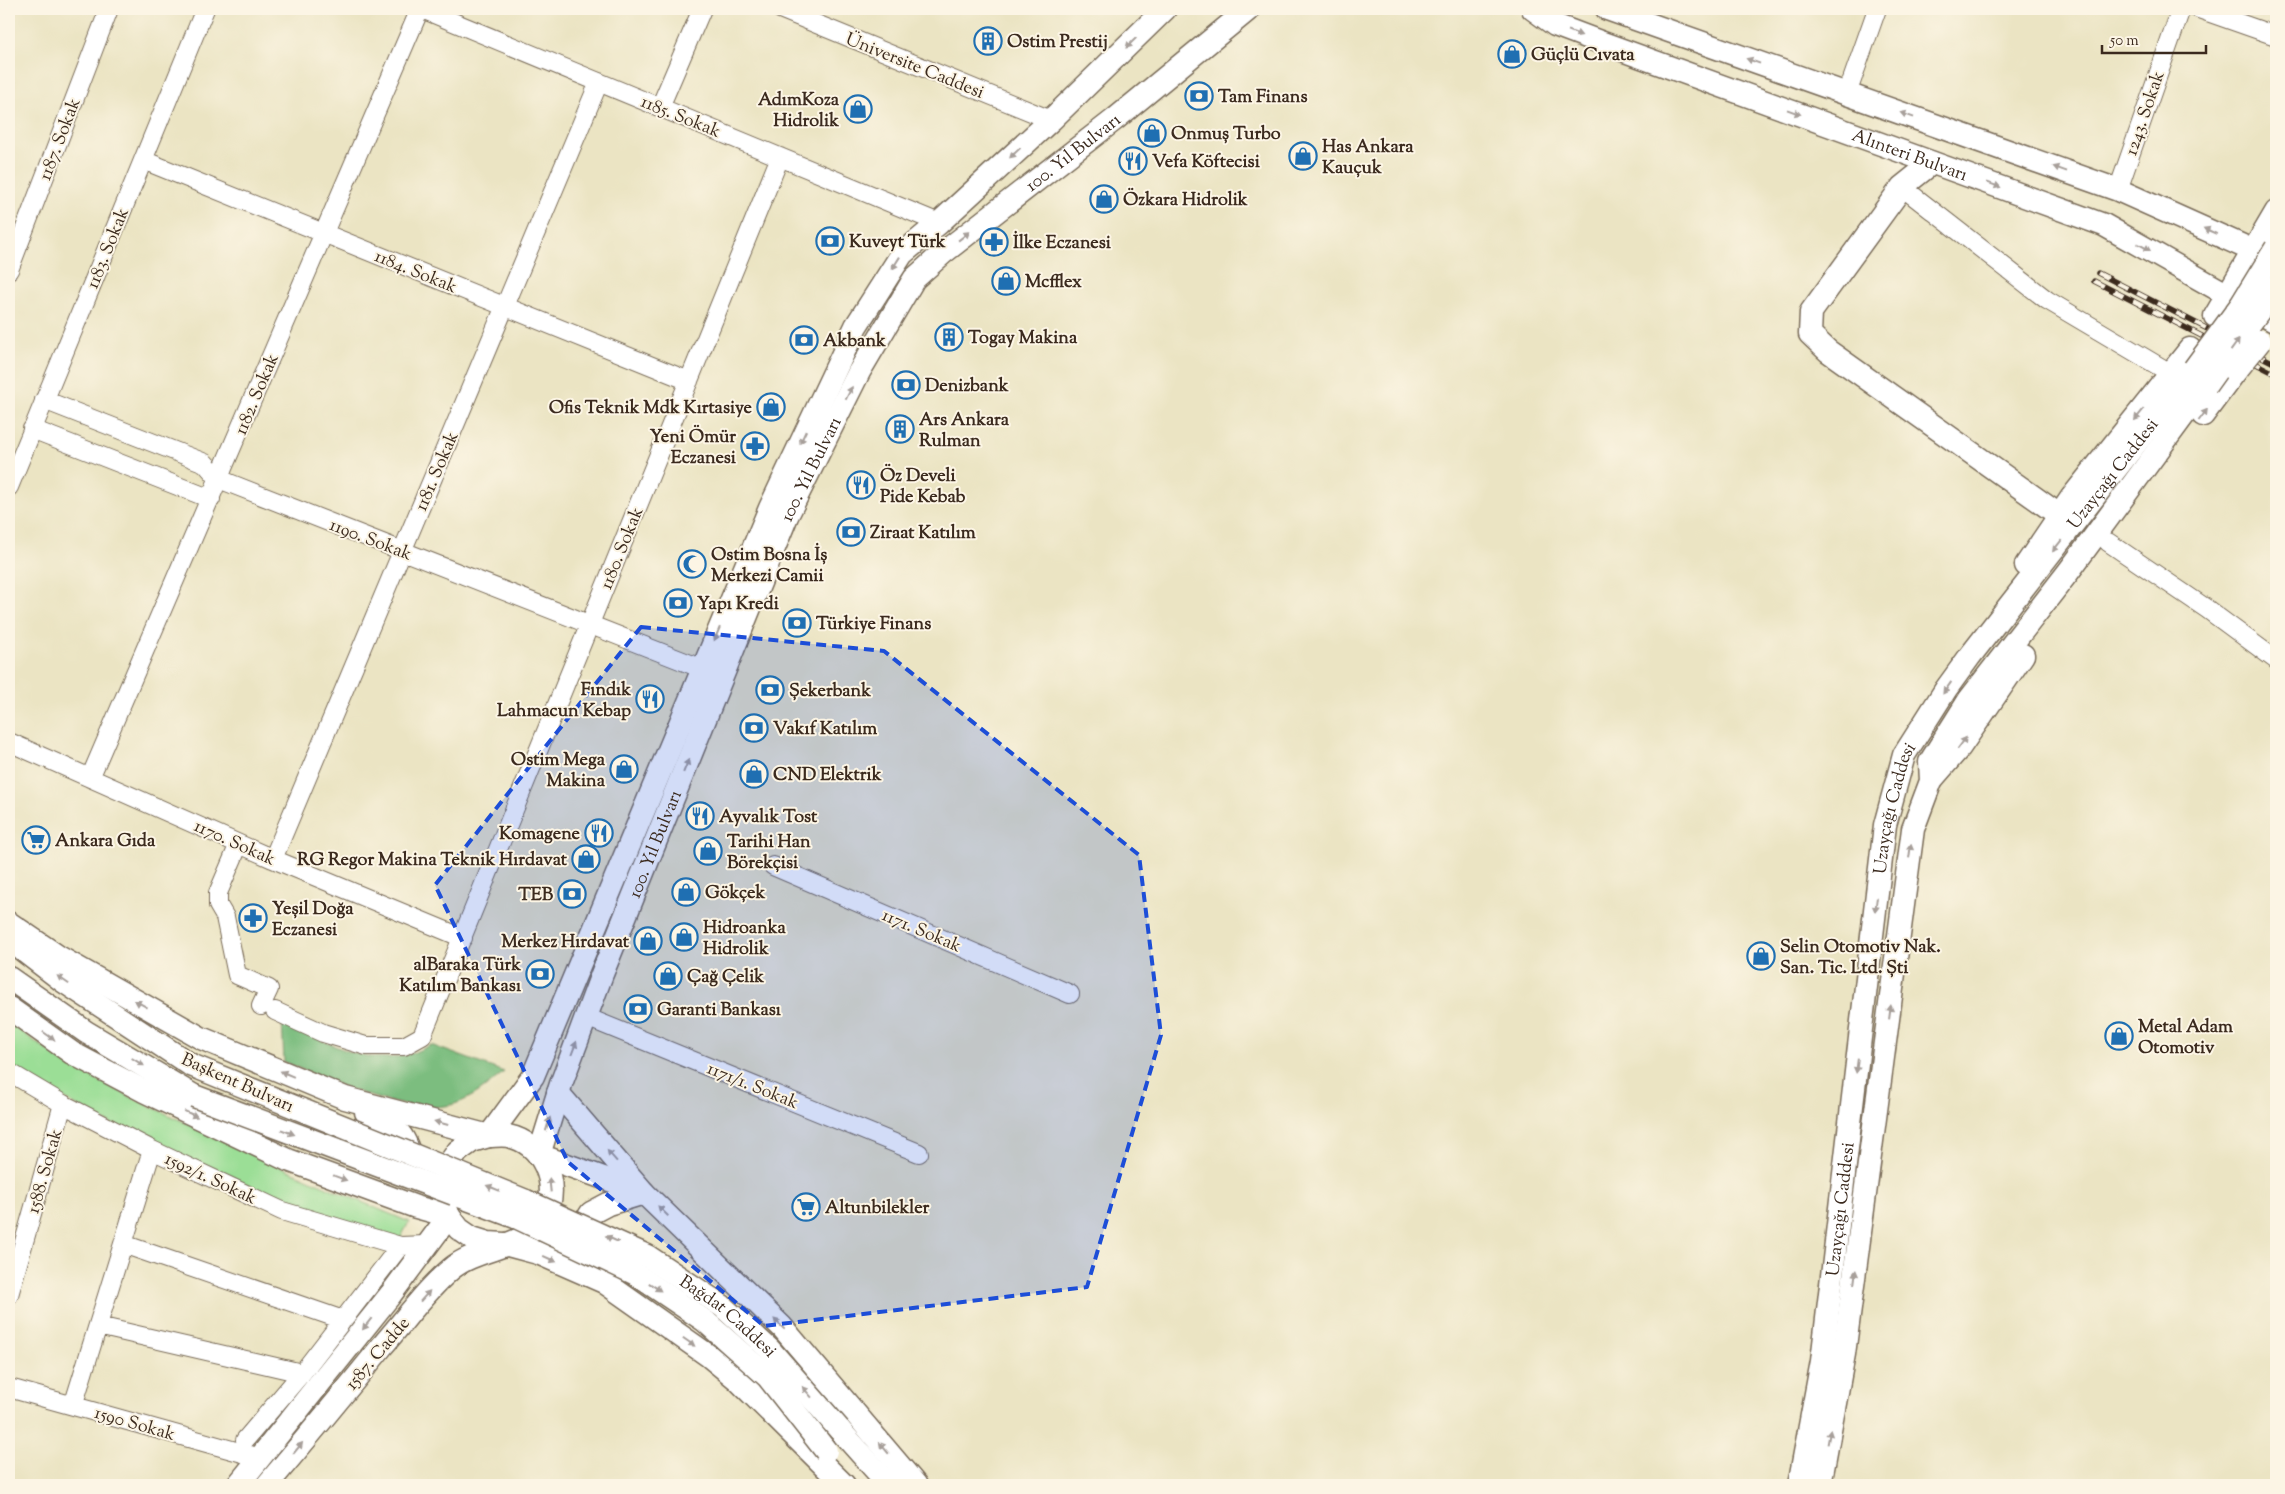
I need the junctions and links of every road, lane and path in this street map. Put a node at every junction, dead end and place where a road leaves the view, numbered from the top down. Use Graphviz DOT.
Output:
graph roads {
  1 [pos="109,9"];
  2 [pos="205,9"];
  3 [pos="421,9"];
  4 [pos="702,9"];
  5 [pos="780,9"];
  6 [pos="1165,9"];
  7 [pos="1249,9"];
  8 [pos="1533,9"];
  9 [pos="1607,9"];
  10 [pos="1877,9"];
  11 [pos="2181,9"];
  12 [pos="2199,9"];
  13 [pos="2276,36"];
  14 [pos="599,82"];
  15 [pos="1847,94"];
  16 [pos="660,107"];
  17 [pos="1051,120"];
  18 [pos="1907,154"];
  19 [pos="780,157"];
  20 [pos="143,160"];
  21 [pos="1932,163"];
  22 [pos="1902,187"];
  23 [pos="2118,190"];
  24 [pos="2276,212"];
  25 [pos="940,223"];
  26 [pos="325,234"];
  27 [pos="2276,248"];
  28 [pos="2254,252"];
  29 [pos="2276,265"];
  30 [pos="9,270"];
  31 [pos="2276,287"];
  32 [pos="2228,293"];
  33 [pos="505,307"];
  34 [pos="2276,321"];
  35 [pos="2197,368"];
  36 [pos="2172,374"];
  37 [pos="688,381"];
  38 [pos="44,400"];
  39 [pos="32,429"];
  40 [pos="219,479"];
  41 [pos="9,487"];
  42 [pos="211,499"];
  43 [pos="2058,515"];
  44 [pos="2108,542"];
  45 [pos="402,551"];
  46 [pos="590,624"];
  47 [pos="1970,656"];
  48 [pos="2276,660"];
  49 [pos="703,669"];
  50 [pos="9,742"];
  51 [pos="90,778"];
  52 [pos="1931,781"];
  53 [pos="239,844"];
  54 [pos="273,859"];
  55 [pos="774,866"];
  56 [pos="9,923"];
  57 [pos="463,938"];
  58 [pos="9,940"];
  59 [pos="9,978"];
  60 [pos="1070,994"];
  61 [pos="9,1008"];
  62 [pos="586,1017"];
  63 [pos="9,1072"];
  64 [pos="533,1076"];
  65 [pos="558,1094"];
  66 [pos="345,1098"];
  67 [pos="62,1104"];
  68 [pos="489,1136"];
  69 [pos="152,1150"];
  70 [pos="920,1153"];
  71 [pos="539,1155"];
  72 [pos="374,1190"];
  73 [pos="644,1193"];
  74 [pos="454,1195"];
  75 [pos="522,1209"];
  76 [pos="123,1244"];
  77 [pos="504,1244"];
  78 [pos="426,1245"];
  79 [pos="400,1246"];
  80 [pos="594,1278"];
  81 [pos="9,1295"];
  82 [pos="343,1320"];
  83 [pos="98,1326"];
  84 [pos="302,1374"];
  85 [pos="9,1388"];
  86 [pos="73,1406"];
  87 [pos="245,1440"];
  88 [pos="261,1458"];
  89 [pos="238,1485"];
  90 [pos="267,1485"];
  91 [pos="844,1485"];
  92 [pos="849,1485"];
  93 [pos="890,1485"];
  94 [pos="916,1485"];
  95 [pos="1799,1485"];
  96 [pos="1820,1485"];
  1 -- 30 [label="street, 1187. Sokak"];
  2 -- 20 [label="street, 1183. Sokak"];
  3 -- 14 [label="street, 1185. Sokak"];
  3 -- 26 [label="street, 1182. Sokak"];
  4 -- 16 [label="street"];
  5 -- 17 [label="street, Üniversite Caddesi"];
  6 -- 17 [label="main road, 100. Yıl Bulvarı, one-way"];
  62 -- 7 [label="main road, 100. Yıl Bulvarı, one-way"];
  8 -- 18 [label="main road, Alınteri Bulvarı, one-way"];
  15 -- 9 [label="main road, Alınteri Bulvarı, one-way"];
  10 -- 15 [label="street"];
  11 -- 23 [label="street, 1243. Sokak"];
  12 -- 13 [label="street"];
  14 -- 16 [label="street, 1185. Sokak"];
  14 -- 33 [label="street, 1181. Sokak"];
  23 -- 15 [label="main road, Alınteri Bulvarı, one-way"];
  16 -- 19 [label="street, 1185. Sokak"];
  17 -- 25 [label="main road, 100. Yıl Bulvarı, one-way"];
  18 -- 21 [label="main road, Alınteri Bulvarı"];
  18 -- 22 [label="main road, Uzayçağı Caddesi"];
  19 -- 25 [label="street, 1185. Sokak"];
  19 -- 37 [label="street, 1180. Sokak"];
  20 -- 26 [label="street, 1184. Sokak"];
  20 -- 38 [label="street, 1183. Sokak"];
  21 -- 22 [label="main road, Uzayçağı Caddesi"];
  21 -- 32 [label="main road, Alınteri Bulvarı, one-way"];
  22 -- 36 [label="street"];
  22 -- 43 [label="main road, Uzayçağı Caddesi"];
  28 -- 23 [label="main road, Alınteri Bulvarı, one-way"];
  24 -- 28 [label="main road"];
  25 -- 49 [label="main road, 100. Yıl Bulvarı, one-way"];
  26 -- 33 [label="street, 1184. Sokak"];
  26 -- 40 [label="street, 1182. Sokak"];
  27 -- 35 [label="main road, Uzayçağı Caddesi, bridge"];
  28 -- 29 [label="main road, Alınteri Bulvarı"];
  28 -- 32 [label="main road"];
  35 -- 31 [label="main road, Uzayçağı Caddesi, one-way, bridge"];
  32 -- 34 [label="main road, Alınteri Bulvarı"];
  32 -- 35 [label="main road"];
  33 -- 37 [label="street, 1184. Sokak"];
  33 -- 45 [label="street, 1181. Sokak"];
  44 -- 34 [label="main road, one-way, bridge"];
  35 -- 36 [label="main road"];
  35 -- 47 [label="main road, Uzayçağı Caddesi, one-way"];
  35 -- 52 [label="main road, Uzayçağı Caddesi"];
  36 -- 43 [label="main road, one-way"];
  37 -- 46 [label="street, 1180. Sokak"];
  38 -- 39 [label="street, 1183. Sokak"];
  38 -- 40 [label="street, 1190. Sokak"];
  39 -- 41 [label="street, 1183. Sokak"];
  39 -- 42 [label="street"];
  40 -- 42 [label="street, 1182. Sokak"];
  40 -- 45 [label="street, 1190. Sokak"];
  42 -- 51 [label="street, 1182. Sokak"];
  43 -- 47 [label="main road"];
  44 -- 48 [label="street"];
  52 -- 44 [label="main road, one-way"];
  45 -- 46 [label="street, 1190. Sokak"];
  45 -- 54 [label="street, 1181. Sokak"];
  46 -- 49 [label="street, 1190. Sokak"];
  46 -- 57 [label="street, 1180. Sokak"];
  47 -- 95 [label="main road, Uzayçağı Caddesi, one-way"];
  49 -- 64 [label="main road, 100. Yıl Bulvarı"];
  50 -- 51 [label="street, 1170. Sokak"];
  51 -- 53 [label="street, 1170. Sokak"];
  96 -- 52 [label="main road, Uzayçağı Caddesi, one-way"];
  53 -- 54 [label="street, 1170. Sokak"];
  53 -- 57 [label="street, 1180. Sokak"];
  54 -- 57 [label="street, 1170. Sokak"];
  55 -- 60 [label="street, 1171. Sokak"];
  66 -- 56 [label="main road, one-way"];
  74 -- 58 [label="main road, Başkent Bulvarı, one-way, bridge"];
  59 -- 74 [label="main road, Başkent Bulvarı, one-way, bridge"];
  61 -- 72 [label="main road, one-way"];
  65 -- 62 [label="main road, 100. Yıl Bulvarı, one-way"];
  62 -- 70 [label="street, 1171/1. Sokak"];
  63 -- 67 [label="street, 1592/1. Sokak"];
  64 -- 65 [label="main road"];
  64 -- 68 [label="main road, 100. Yıl Bulvarı"];
  71 -- 65 [label="main road, 100. Yıl Bulvarı, one-way"];
  73 -- 65 [label="main road, one-way"];
  68 -- 66 [label="main road, one-way"];
  66 -- 72 [label="main road"];
  67 -- 69 [label="street, 1592/1. Sokak"];
  67 -- 81 [label="street, 1588. Sokak"];
  68 -- 71 [label="main road"];
  68 -- 74 [label="main road"];
  69 -- 76 [label="street"];
  69 -- 79 [label="street, 1592/1. Sokak"];
  71 -- 73 [label="main road"];
  77 -- 71 [label="main road, 1587. Cadde, one-way"];
  72 -- 74 [label="main road"];
  73 -- 80 [label="main road"];
  94 -- 73 [label="main road, one-way"];
  74 -- 75 [label="main road"];
  74 -- 77 [label="main road"];
  74 -- 78 [label="main road, 1587. Cadde"];
  75 -- 92 [label="main road, Bağdat Caddesi, one-way, bridge"];
  93 -- 75 [label="main road, Bağdat Caddesi, one-way, bridge"];
  76 -- 82 [label="street"];
  76 -- 83 [label="street"];
  77 -- 80 [label="main road, one-way"];
  90 -- 77 [label="main road, 1587. Cadde, one-way"];
  78 -- 79 [label="street, 1592/1. Sokak"];
  78 -- 88 [label="main road, 1587. Cadde, one-way"];
  79 -- 82 [label="street"];
  80 -- 91 [label="main road, one-way"];
  82 -- 84 [label="street"];
  83 -- 84 [label="street"];
  83 -- 86 [label="street"];
  84 -- 87 [label="street"];
  85 -- 86 [label="street, 1590 Sokak"];
  86 -- 88 [label="street, 1590 Sokak"];
  88 -- 89 [label="main road, 1587. Cadde"];
}
